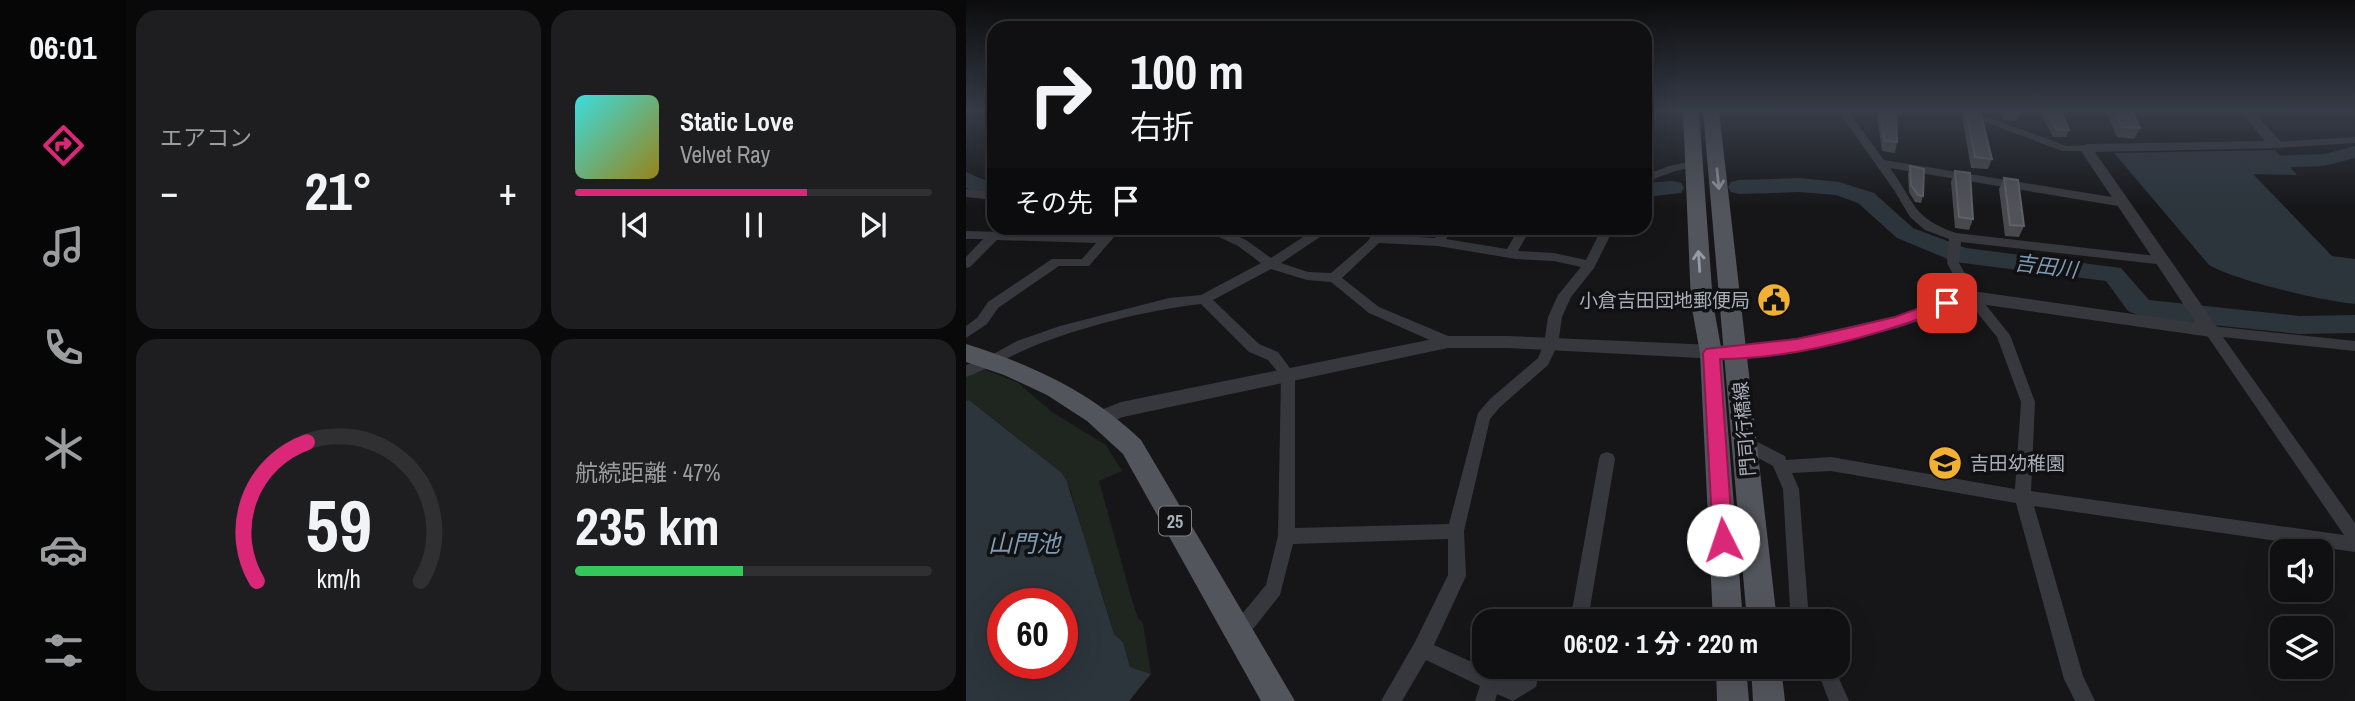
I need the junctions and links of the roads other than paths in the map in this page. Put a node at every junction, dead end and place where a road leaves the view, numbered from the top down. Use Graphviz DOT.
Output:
graph roads {
  1 [pos="1692,144"];
  2 [pos="1715,144"];
  3 [pos="1865,144"];
  4 [pos="2051,144"];
  5 [pos="2296,144"];
  6 [pos="2276,145"];
  7 [pos="2086,148"];
  8 [pos="1881,163"];
  9 [pos="1693,164"];
  10 [pos="1652,176"];
  11 [pos="966,193"];
  12 [pos="987,194"];
  13 [pos="2124,203"];
  14 [pos="966,235"];
  15 [pos="1109,235"];
  16 [pos="1232,235"];
  17 [pos="1314,235"];
  18 [pos="1378,235"];
  19 [pos="1443,235"];
  20 [pos="1521,235"];
  21 [pos="1605,235"];
  22 [pos="994,236"];
  23 [pos="1955,237"];
  24 [pos="1105,239"];
  25 [pos="1375,239"];
  26 [pos="1438,243"];
  27 [pos="1511,253"];
  28 [pos="2165,261"];
  29 [pos="966,264"];
  30 [pos="1270,264"];
  31 [pos="1591,265"];
  32 [pos="1334,278"];
  33 [pos="1972,296"];
  34 [pos="1205,299"];
  35 [pos="2211,331"];
  36 [pos="966,333"];
  37 [pos="1448,342"];
  38 [pos="1551,344"];
  39 [pos="2355,346"];
  40 [pos="966,353"];
  41 [pos="1711,353"];
  42 [pos="1737,353"];
  43 [pos="993,361"];
  44 [pos="966,371"];
  45 [pos="1288,376"];
  46 [pos="1103,417"];
  47 [pos="1745,443"];
  48 [pos="1607,459"];
  49 [pos="1781,467"];
  50 [pos="2022,497"];
  51 [pos="1456,531"];
  52 [pos="1286,536"];
  53 [pos="2355,537"];
  54 [pos="2355,544"];
  55 [pos="1581,609"];
  56 [pos="1727,609"];
  57 [pos="1761,609"];
  58 [pos="1800,609"];
  59 [pos="1239,632"];
  60 [pos="1422,649"];
  61 [pos="1529,679"];
  62 [pos="1732,679"];
  63 [pos="1767,679"];
  64 [pos="1830,679"];
  65 [pos="1491,681"];
  66 [pos="1279,701"];
  67 [pos="1391,701"];
  68 [pos="1485,701"];
  69 [pos="1733,701"];
  70 [pos="1769,701"];
  71 [pos="1839,701"];
  72 [pos="2085,701"];
  1 -- 9 [label="main road, 門司行橋線"];
  2 -- 42 [label="main road, 門司行橋線, one-way"];
  3 -- 8 [label="street"];
  4 -- 7 [label="street"];
  5 -- 6 [label="street"];
  6 -- 7 [label="street"];
  7 -- 13 [label="street"];
  8 -- 13 [label="street"];
  8 -- 23 [label="street"];
  9 -- 10 [label="street"];
  41 -- 9 [label="main road, 門司行橋線, one-way"];
  11 -- 12 [label="street"];
  13 -- 28 [label="street"];
  14 -- 22 [label="street"];
  15 -- 24 [label="street"];
  16 -- 30 [label="street"];
  17 -- 30 [label="street"];
  18 -- 25 [label="street"];
  19 -- 26 [label="street"];
  20 -- 27 [label="street"];
  21 -- 31 [label="street"];
  22 -- 24 [label="street"];
  22 -- 29 [label="street"];
  23 -- 28 [label="street"];
  23 -- 33 [label="street"];
  24 -- 36 [label="street"];
  25 -- 26 [label="street"];
  25 -- 32 [label="street"];
  26 -- 27 [label="street"];
  27 -- 31 [label="street"];
  28 -- 35 [label="street"];
  30 -- 32 [label="street"];
  30 -- 34 [label="street"];
  31 -- 38 [label="street"];
  32 -- 37 [label="street"];
  33 -- 35 [label="street"];
  33 -- 42 [label="street"];
  33 -- 50 [label="street"];
  34 -- 43 [label="street"];
  34 -- 45 [label="street"];
  35 -- 39 [label="street"];
  35 -- 53 [label="street"];
  37 -- 38 [label="street"];
  37 -- 45 [label="street"];
  38 -- 41 [label="street"];
  38 -- 51 [label="street"];
  40 -- 43 [label="main road, 25"];
  41 -- 42 [label="street"];
  41 -- 56 [label="main road, 門司行橋線"];
  42 -- 47 [label="main road, 門司行橋線"];
  43 -- 44 [label="street"];
  43 -- 46 [label="main road, 25"];
  45 -- 46 [label="street"];
  45 -- 52 [label="street"];
  46 -- 59 [label="main road, 25"];
  47 -- 49 [label="street"];
  47 -- 57 [label="main road, 門司行橋線"];
  48 -- 55 [label="street"];
  49 -- 50 [label="street"];
  49 -- 58 [label="street"];
  50 -- 54 [label="street"];
  50 -- 72 [label="street"];
  51 -- 52 [label="street"];
  51 -- 60 [label="street"];
  52 -- 59 [label="street"];
  59 -- 66 [label="main road, 25"];
  60 -- 65 [label="street"];
  60 -- 67 [label="street"];
  61 -- 65 [label="street"];
  62 -- 69 [label="main road"];
  63 -- 70 [label="main road"];
  64 -- 71 [label="street"];
  65 -- 68 [label="street"];
}
